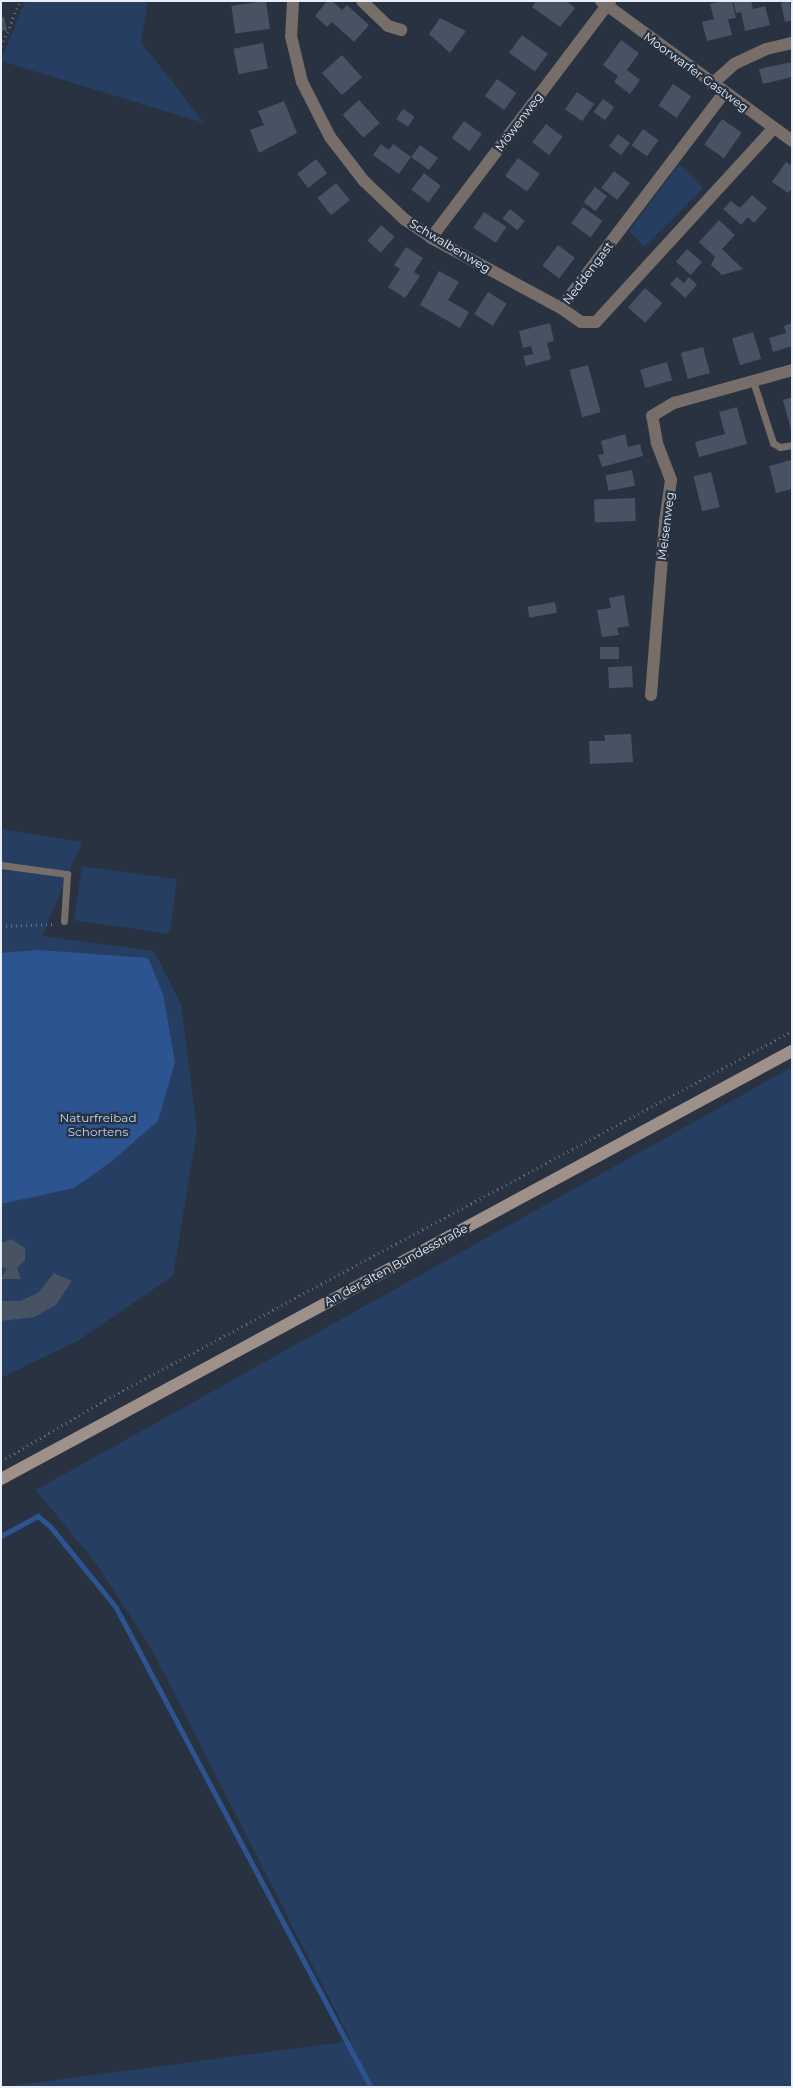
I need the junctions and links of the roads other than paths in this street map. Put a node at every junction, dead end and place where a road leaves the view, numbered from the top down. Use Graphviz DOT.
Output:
graph roads {
  1 [pos="293,1"];
  2 [pos="362,1"];
  3 [pos="606,3"];
  4 [pos="401,30"];
  5 [pos="792,43"];
  6 [pos="712,84"];
  7 [pos="724,93"];
  8 [pos="774,128"];
  9 [pos="792,141"];
  10 [pos="431,238"];
  11 [pos="561,308"];
  12 [pos="792,370"];
  13 [pos="753,381"];
  14 [pos="792,445"];
  15 [pos="651,696"];
  16 [pos="1,864"];
  17 [pos="64,922"];
  18 [pos="792,1050"];
  19 [pos="1,1479"];
  1 -- 10 [label="street, Schwalbenweg"];
  2 -- 4 [label="street"];
  3 -- 6 [label="street, Moorwarfer Gastweg"];
  3 -- 10 [label="street, Möwenweg"];
  5 -- 6 [label="street"];
  6 -- 7 [label="street, Moorwarfer Gastweg"];
  7 -- 8 [label="street, Moorwarfer Gastweg"];
  7 -- 11 [label="street, Neddengast"];
  8 -- 9 [label="street, Moorwarfer Gastweg"];
  8 -- 11 [label="street, Neddengast"];
  10 -- 11 [label="street, Schwalbenweg"];
  12 -- 13 [label="street, Meisenweg"];
  13 -- 14 [label="lane"];
  13 -- 15 [label="street, Meisenweg"];
  16 -- 17 [label="lane"];
  18 -- 19 [label="street, An der alten Bundesstraße"];
}
